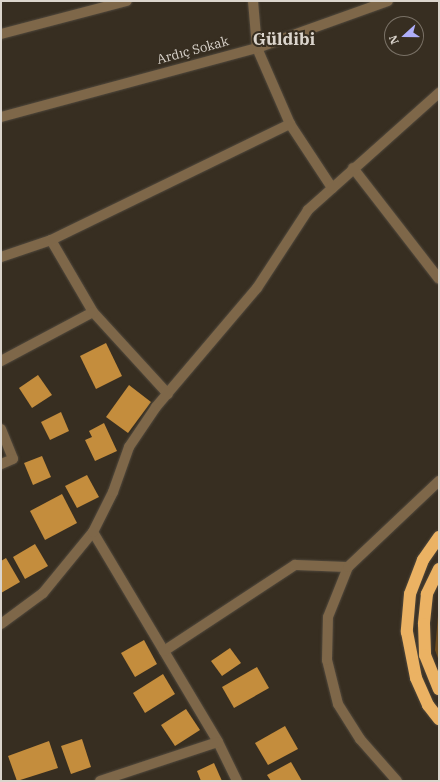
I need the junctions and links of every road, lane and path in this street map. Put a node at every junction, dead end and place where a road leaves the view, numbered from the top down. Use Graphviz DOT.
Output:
graph roads {
  1 [pos="127,1"];
  2 [pos="253,1"];
  3 [pos="388,1"];
  4 [pos="1,34"];
  5 [pos="257,48"];
  6 [pos="439,92"];
  7 [pos="1,117"];
  8 [pos="290,124"];
  9 [pos="353,168"];
  10 [pos="332,188"];
  11 [pos="51,240"];
  12 [pos="1,258"];
  13 [pos="439,279"];
  14 [pos="93,312"];
  15 [pos="1,361"];
  16 [pos="168,394"];
  17 [pos="1,429"];
  18 [pos="1,464"];
  19 [pos="439,481"];
  20 [pos="93,532"];
  21 [pos="439,537"];
  22 [pos="348,567"];
  23 [pos="439,569"];
  24 [pos="1,624"];
  25 [pos="164,651"];
  26 [pos="439,689"];
  27 [pos="439,719"];
  28 [pos="218,742"];
  29 [pos="100,781"];
  30 [pos="237,781"];
  31 [pos="397,781"];
  1 -- 4 [label="street"];
  2 -- 5 [label="street"];
  3 -- 5 [label="street, Ardıç Sokak"];
  5 -- 7 [label="street, Ardıç Sokak"];
  5 -- 8 [label="street"];
  6 -- 9 [label="street"];
  8 -- 10 [label="street"];
  8 -- 11 [label="street"];
  9 -- 10 [label="street"];
  9 -- 13 [label="street"];
  10 -- 16 [label="street"];
  11 -- 12 [label="street"];
  11 -- 14 [label="street"];
  14 -- 15 [label="street"];
  14 -- 16 [label="street"];
  16 -- 20 [label="street"];
  17 -- 18 [label="street"];
  19 -- 22 [label="street"];
  20 -- 24 [label="street"];
  20 -- 25 [label="street"];
  21 -- 27 [label="highway"];
  22 -- 25 [label="street"];
  22 -- 31 [label="street"];
  23 -- 26 [label="highway"];
  25 -- 28 [label="street"];
  28 -- 29 [label="street"];
  28 -- 30 [label="street"];
}
